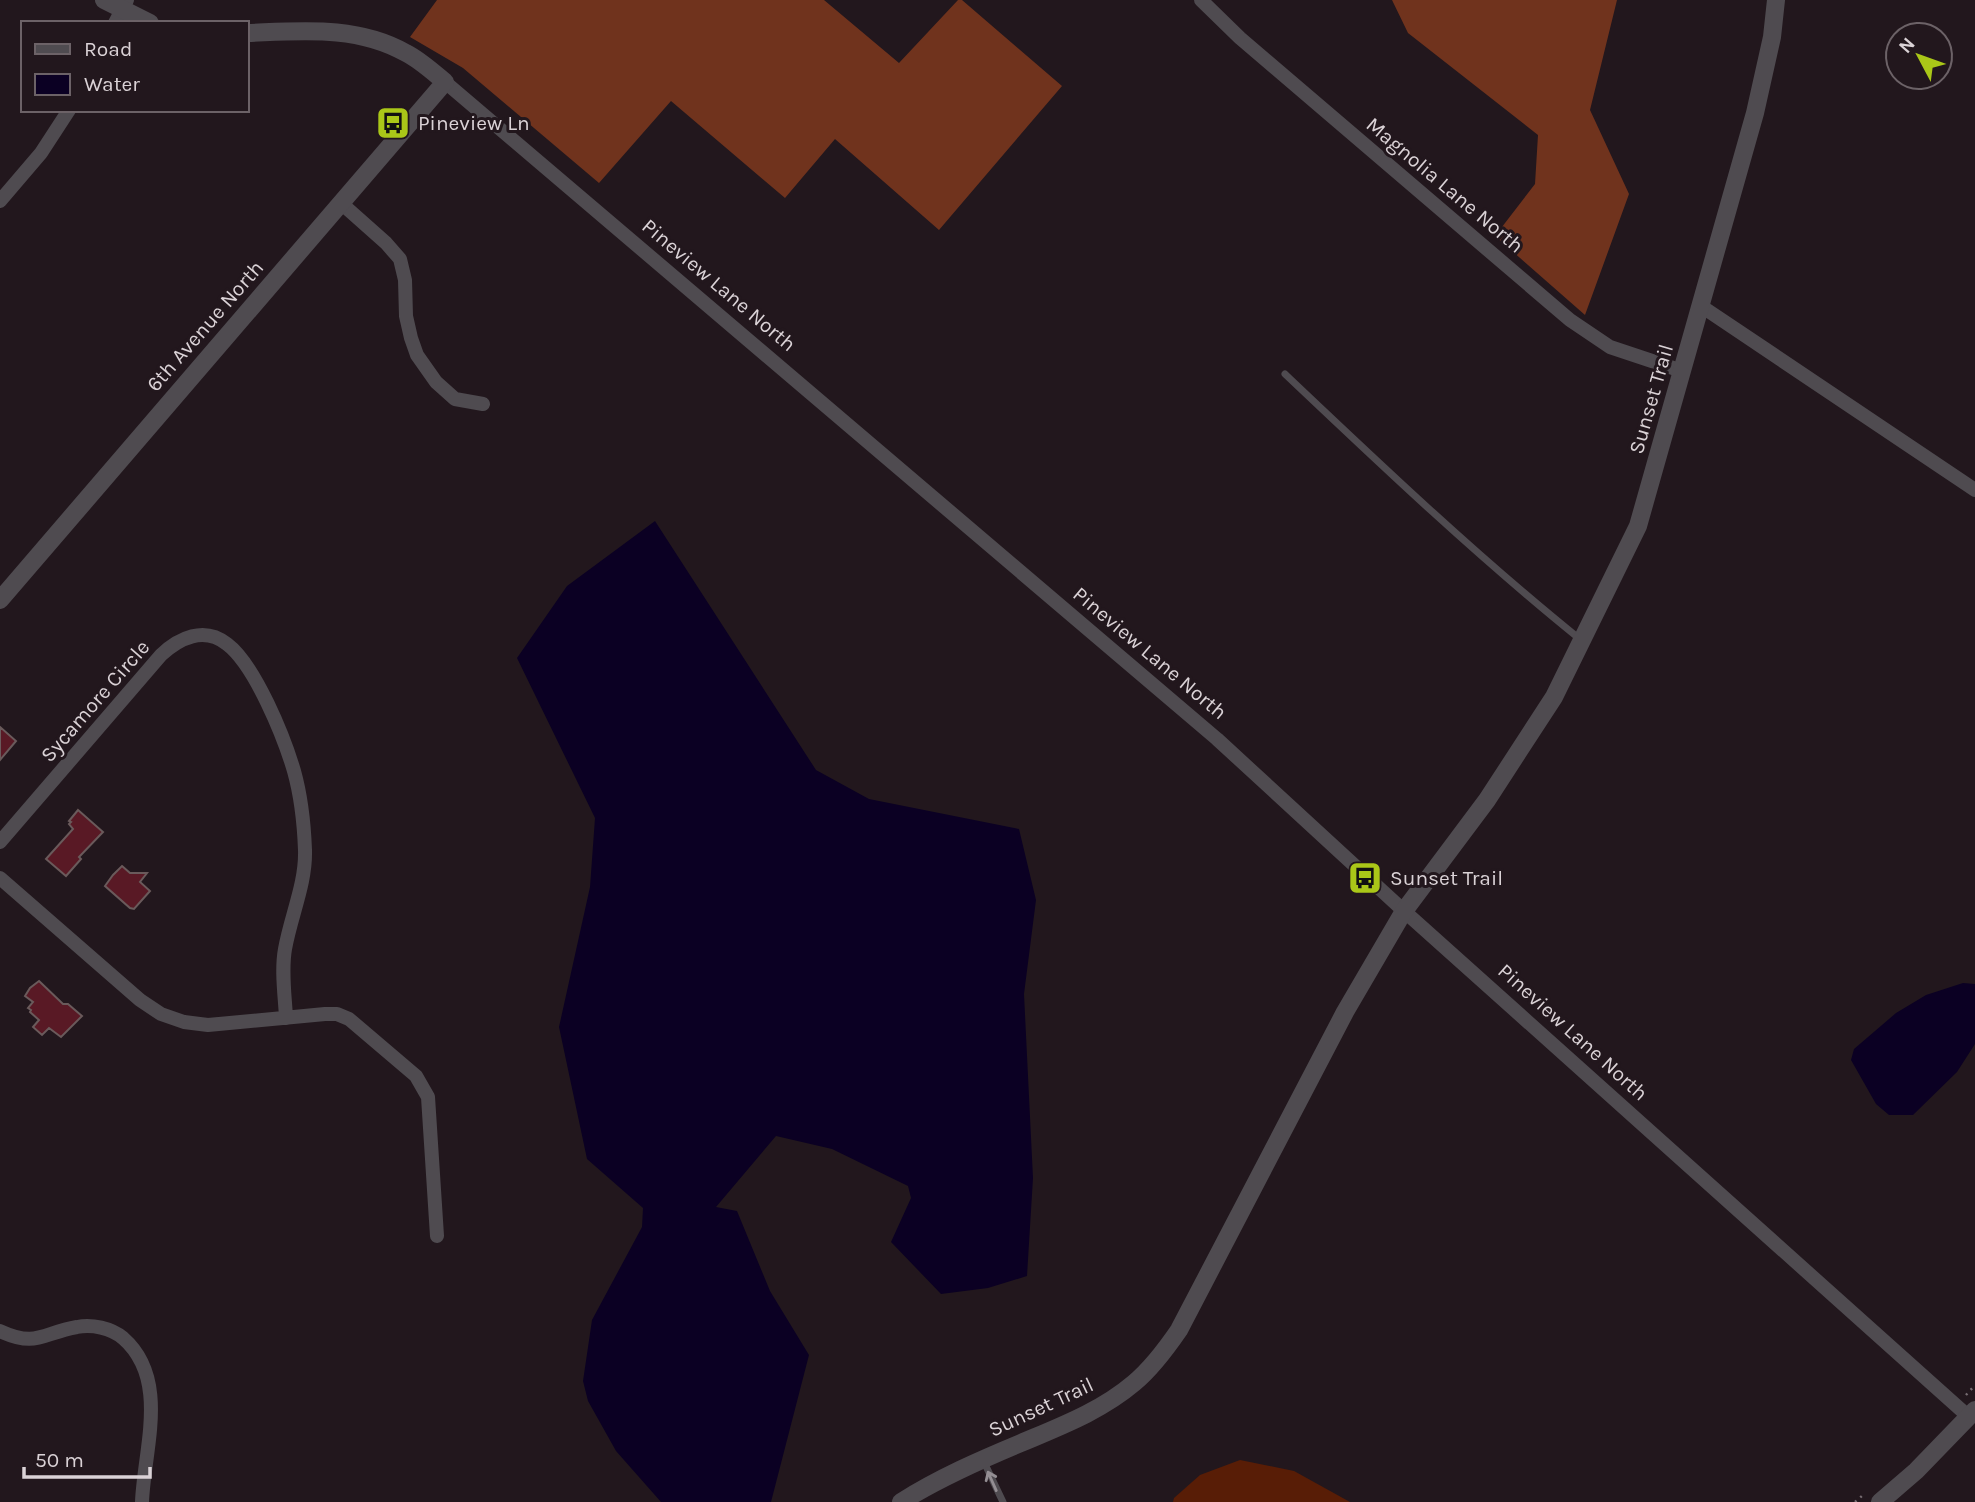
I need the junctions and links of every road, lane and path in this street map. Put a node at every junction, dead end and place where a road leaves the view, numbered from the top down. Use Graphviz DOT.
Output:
graph roads {
  1 [pos="104,0"];
  2 [pos="1201,0"];
  3 [pos="1776,0"];
  4 [pos="121,11"];
  5 [pos="145,21"];
  6 [pos="248,33"];
  7 [pos="445,82"];
  8 [pos="68,112"];
  9 [pos="0,201"];
  10 [pos="341,203"];
  11 [pos="1701,306"];
  12 [pos="1682,371"];
  13 [pos="1285,374"];
  14 [pos="483,404"];
  15 [pos="1975,490"];
  16 [pos="0,600"];
  17 [pos="1582,641"];
  18 [pos="0,842"];
  19 [pos="0,878"];
  20 [pos="1405,911"];
  21 [pos="286,1018"];
  22 [pos="437,1236"];
  23 [pos="0,1331"];
  24 [pos="1972,1413"];
  25 [pos="983,1459"];
  26 [pos="142,1502"];
  27 [pos="901,1502"];
  28 [pos="1003,1502"];
  29 [pos="1880,1502"];
  1 -- 4 [label="street"];
  2 -- 12 [label="street, Magnolia Lane North"];
  3 -- 11 [label="street, Sunset Trail"];
  4 -- 5 [label="street"];
  6 -- 7 [label="street, Pineview Lane North"];
  7 -- 10 [label="street, 6th Avenue North"];
  7 -- 20 [label="street, Pineview Lane North"];
  8 -- 9 [label="street"];
  10 -- 14 [label="street"];
  10 -- 16 [label="street, 6th Avenue North"];
  11 -- 12 [label="street, Sunset Trail"];
  11 -- 15 [label="street"];
  12 -- 17 [label="street, Sunset Trail"];
  13 -- 17 [label="lane"];
  17 -- 20 [label="street, Sunset Trail"];
  18 -- 21 [label="street, Sycamore Circle"];
  19 -- 21 [label="street"];
  20 -- 24 [label="street, Pineview Lane North"];
  20 -- 25 [label="street, Sunset Trail"];
  21 -- 22 [label="street"];
  23 -- 26 [label="street"];
  24 -- 29 [label="street"];
  25 -- 27 [label="street, Sunset Trail"];
  28 -- 25 [label="lane, one-way"];
}
